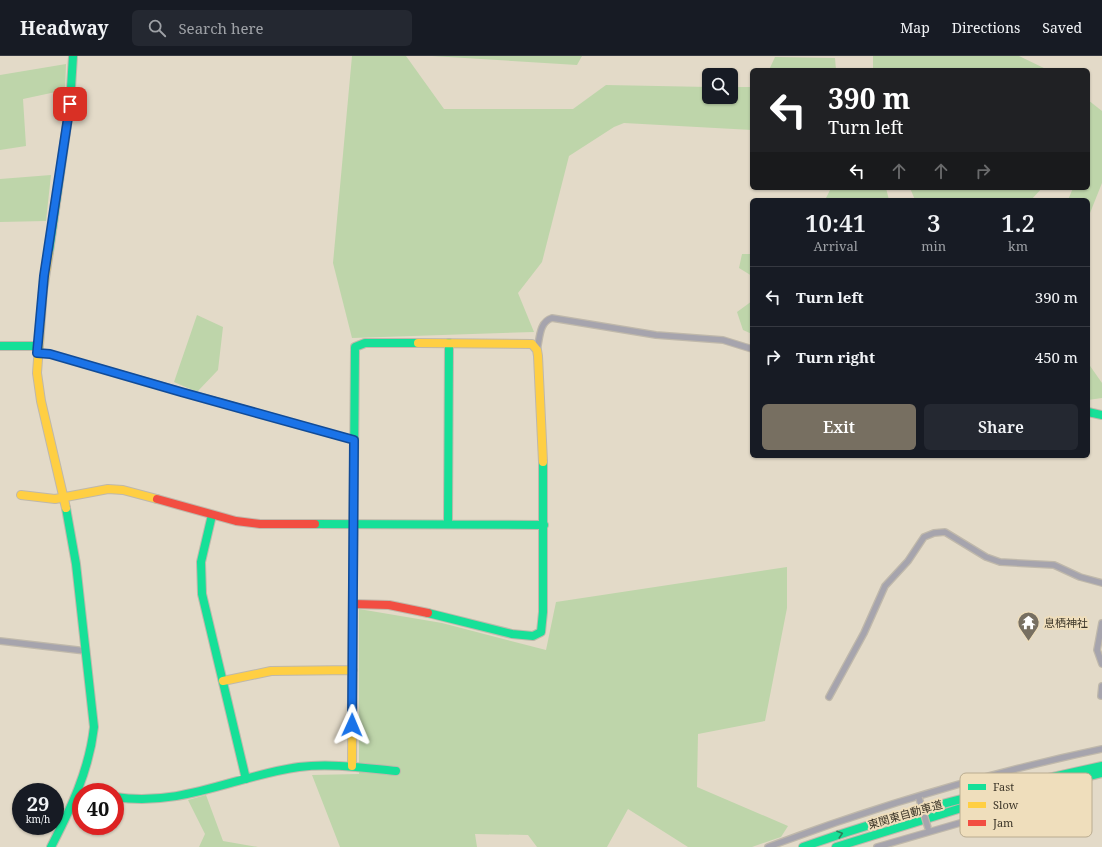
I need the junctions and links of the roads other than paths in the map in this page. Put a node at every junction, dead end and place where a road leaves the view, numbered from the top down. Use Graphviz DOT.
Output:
graph roads {
  1 [pos="73,56"];
  2 [pos="449,343"];
  3 [pos="0,346"];
  4 [pos="750,348"];
  5 [pos="38,349"];
  6 [pos="537,350"];
  7 [pos="1090,412"];
  8 [pos="1102,415"];
  9 [pos="354,440"];
  10 [pos="21,495"];
  11 [pos="64,498"];
  12 [pos="212,515"];
  13 [pos="354,524"];
  14 [pos="448,524"];
  15 [pos="544,525"];
  16 [pos="1102,583"];
  17 [pos="354,604"];
  18 [pos="1102,623"];
  19 [pos="0,641"];
  20 [pos="86,651"];
  21 [pos="1102,664"];
  22 [pos="353,670"];
  23 [pos="222,681"];
  24 [pos="1102,686"];
  25 [pos="1101,696"];
  26 [pos="829,697"];
  27 [pos="1102,749"];
  28 [pos="352,766"];
  29 [pos="1102,766"];
  30 [pos="396,771"];
  31 [pos="996,773"];
  32 [pos="1069,773"];
  33 [pos="1102,773"];
  34 [pos="1092,775"];
  35 [pos="246,779"];
  36 [pos="84,783"];
  37 [pos="960,784"];
  38 [pos="918,797"];
  39 [pos="124,798"];
  40 [pos="960,799"];
  41 [pos="72,808"];
  42 [pos="960,808"];
  43 [pos="960,821"];
  44 [pos="928,829"];
  45 [pos="51,847"];
  46 [pos="768,847"];
  47 [pos="803,847"];
  48 [pos="836,847"];
  49 [pos="877,847"];
  1 -- 5 [label="main road"];
  2 -- 6 [label="main road"];
  2 -- 9 [label="main road"];
  2 -- 14 [label="main road"];
  3 -- 5 [label="main road"];
  4 -- 6 [label="street"];
  5 -- 9 [label="street"];
  5 -- 11 [label="main road"];
  6 -- 15 [label="main road"];
  7 -- 8 [label="main road"];
  9 -- 13 [label="main road"];
  10 -- 11 [label="main road"];
  11 -- 12 [label="main road"];
  11 -- 20 [label="main road"];
  12 -- 13 [label="main road"];
  12 -- 23 [label="main road"];
  13 -- 14 [label="main road"];
  13 -- 17 [label="main road"];
  14 -- 15 [label="main road"];
  15 -- 17 [label="main road"];
  16 -- 26 [label="street"];
  17 -- 22 [label="main road"];
  18 -- 21 [label="street"];
  19 -- 20 [label="street"];
  20 -- 36 [label="main road"];
  22 -- 23 [label="main road"];
  22 -- 28 [label="main road"];
  23 -- 35 [label="main road"];
  24 -- 25 [label="street"];
  27 -- 31 [label="street"];
  28 -- 30 [label="main road"];
  28 -- 35 [label="main road"];
  32 -- 29 [label="main road, 東関東自動車道, one-way"];
  33 -- 34 [label="main road, 東関東自動車道"];
  35 -- 39 [label="main road"];
  37 -- 38 [label="street"];
  38 -- 44 [label="street, bridge"];
  38 -- 46 [label="street"];
  47 -- 40 [label="main road, 東関東自動車道, one-way"];
  41 -- 45 [label="main road"];
  42 -- 48 [label="main road, 東関東自動車道"];
  43 -- 44 [label="street"];
  44 -- 49 [label="street"];
}
